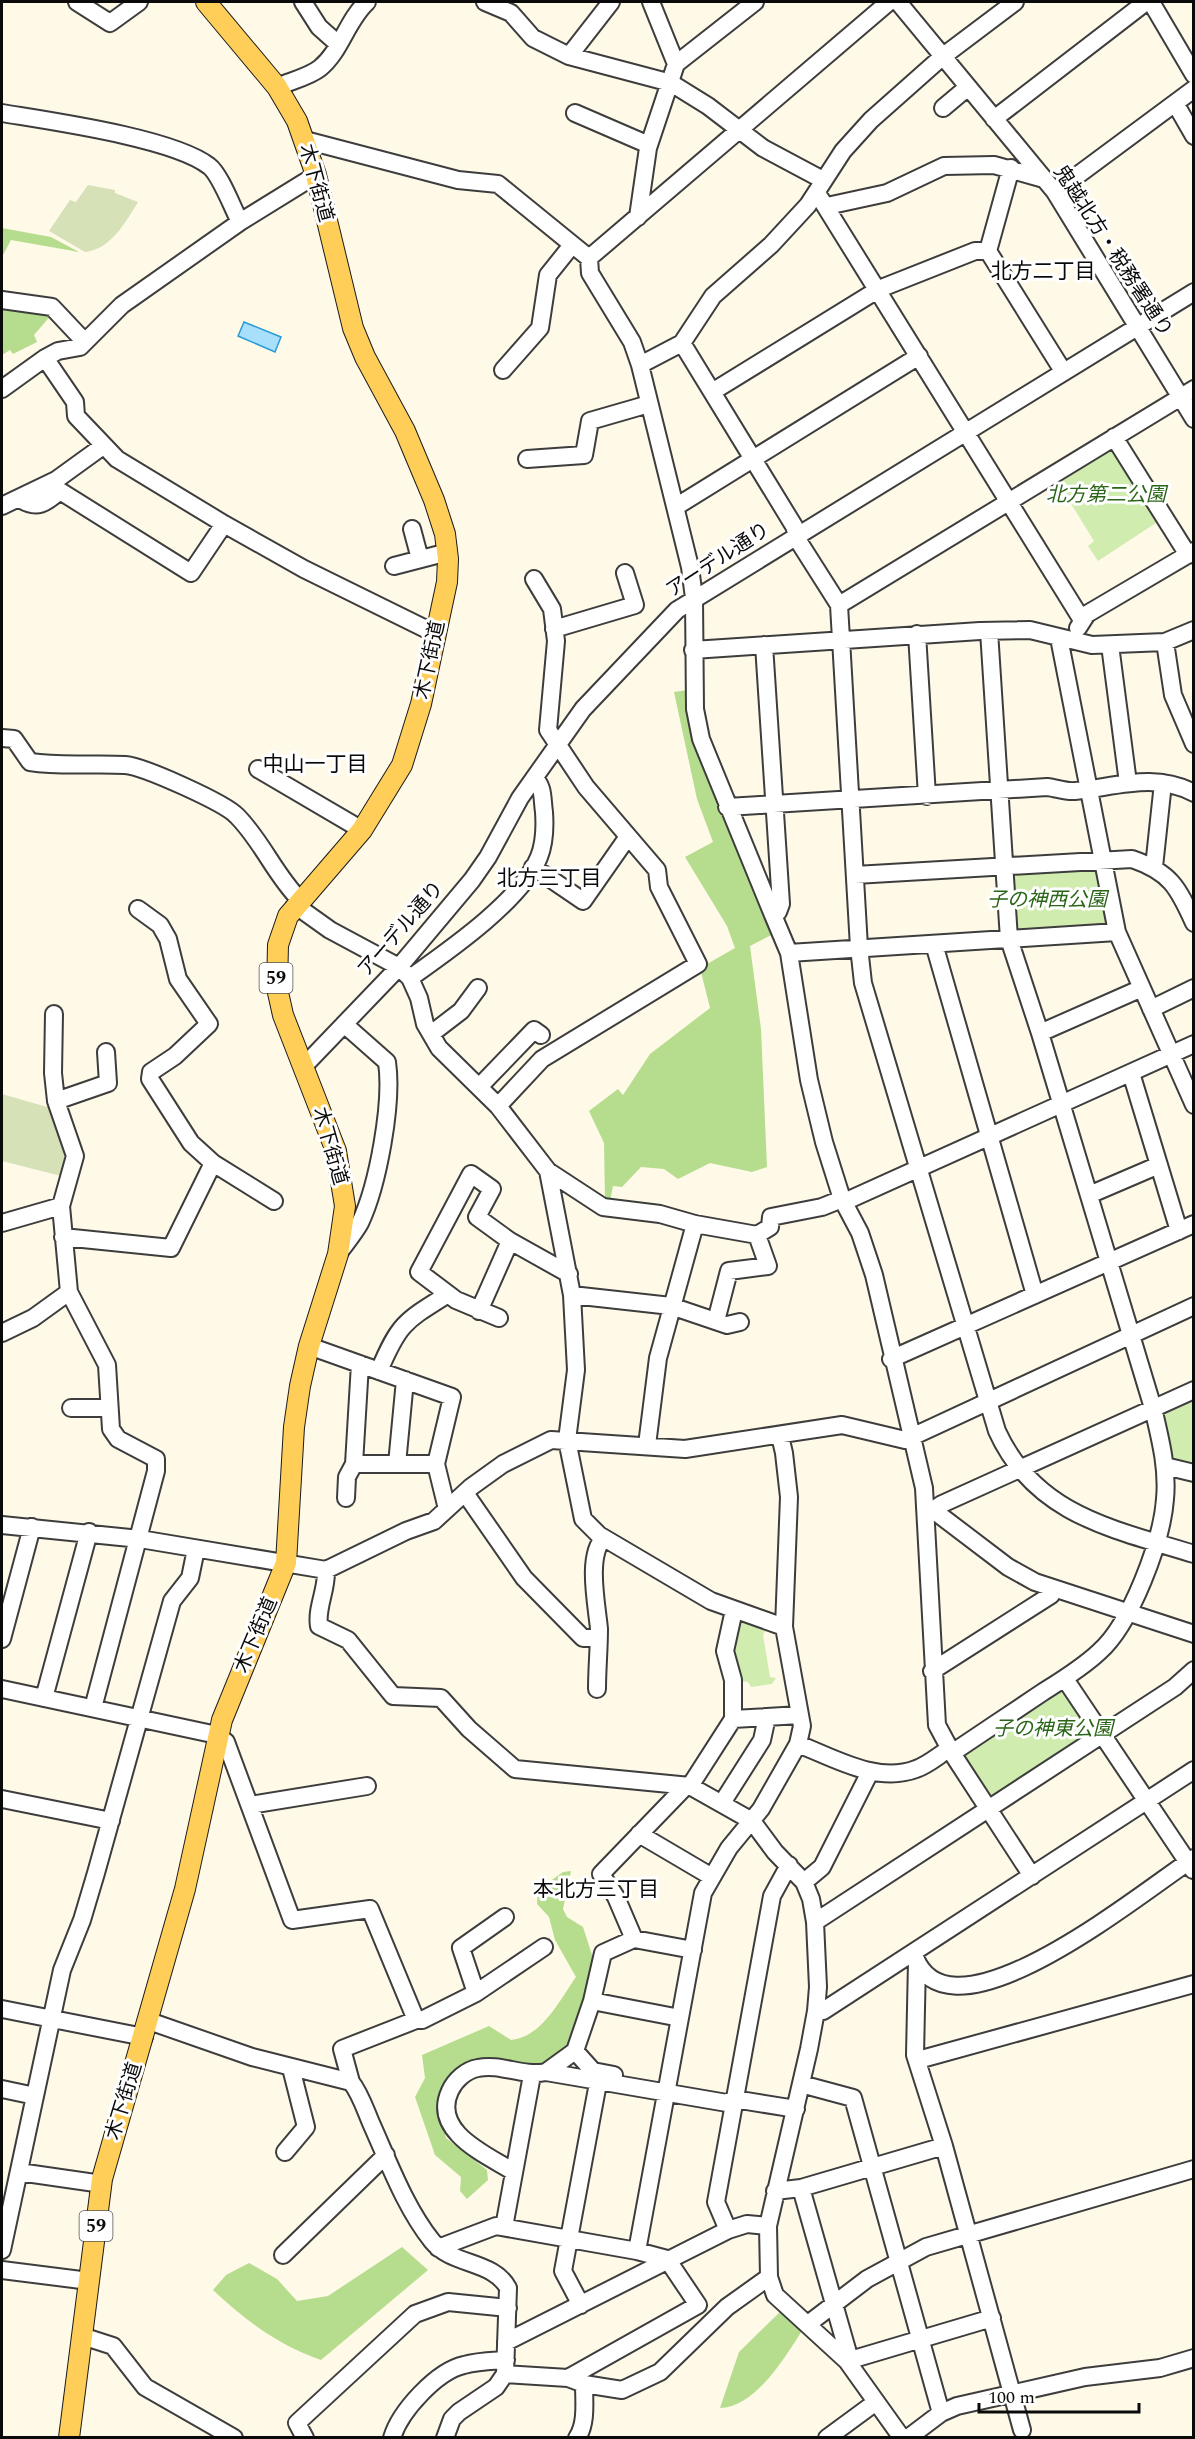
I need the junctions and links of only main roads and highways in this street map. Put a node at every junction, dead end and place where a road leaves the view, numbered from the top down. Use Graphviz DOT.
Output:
graph roads {
  1 [pos="206,2"];
  2 [pos="69,2438"];
  1 -- 2 [label="main road, 木下街道 / 59"];
}
